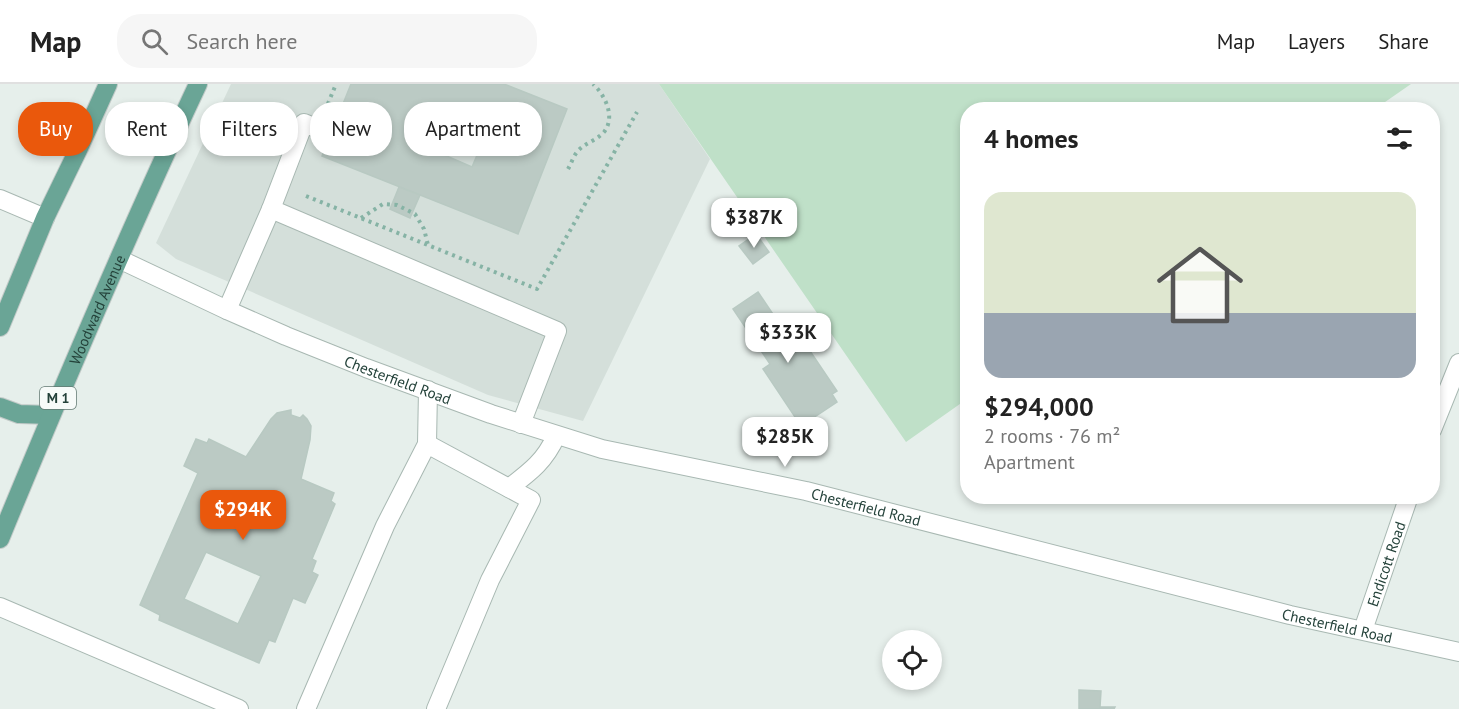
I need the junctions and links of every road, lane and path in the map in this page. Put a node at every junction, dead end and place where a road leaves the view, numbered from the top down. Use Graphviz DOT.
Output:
graph roads {
  1 [pos="108,84"];
  2 [pos="198,84"];
  3 [pos="336,84"];
  4 [pos="593,84"];
  5 [pos="331,102"];
  6 [pos="637,112"];
  7 [pos="310,126"];
  8 [pos="568,169"];
  9 [pos="306,196"];
  10 [pos="0,199"];
  11 [pos="271,209"];
  12 [pos="45,218"];
  13 [pos="360,218"];
  14 [pos="428,245"];
  15 [pos="119,260"];
  16 [pos="227,310"];
  17 [pos="0,327"];
  18 [pos="1459,363"];
  19 [pos="428,390"];
  20 [pos="0,407"];
  21 [pos="1440,409"];
  22 [pos="51,415"];
  23 [pos="521,424"];
  24 [pos="556,436"];
  25 [pos="427,444"];
  26 [pos="509,488"];
  27 [pos="1406,504"];
  28 [pos="0,539"];
  29 [pos="0,607"];
  30 [pos="1363,630"];
  31 [pos="1459,652"];
  32 [pos="239,709"];
  33 [pos="306,709"];
  34 [pos="436,709"];
  1 -- 12 [label="main road"];
  2 -- 15 [label="main road, Woodward Avenue / M 1"];
  3 -- 5 [label="path"];
  4 -- 8 [label="path"];
  6 -- 14 [label="path"];
  7 -- 11 [label="street"];
  9 -- 13 [label="path"];
  10 -- 12 [label="street"];
  11 -- 16 [label="street"];
  11 -- 23 [label="street"];
  12 -- 17 [label="main road"];
  13 -- 14 [label="path"];
  13 -- 14 [label="path"];
  15 -- 16 [label="street, Chesterfield Road"];
  15 -- 22 [label="main road, Woodward Avenue / M 1"];
  16 -- 19 [label="street, Chesterfield Road"];
  18 -- 21 [label="street"];
  19 -- 23 [label="street, Chesterfield Road"];
  19 -- 25 [label="street"];
  20 -- 22 [label="main road"];
  22 -- 28 [label="main road, Woodward Avenue / M 1"];
  23 -- 24 [label="street, Chesterfield Road"];
  24 -- 26 [label="street"];
  24 -- 30 [label="street, Chesterfield Road"];
  25 -- 26 [label="street"];
  25 -- 33 [label="street"];
  26 -- 34 [label="street"];
  27 -- 30 [label="street, Endicott Road"];
  29 -- 32 [label="street"];
  30 -- 31 [label="street, Chesterfield Road"];
}
